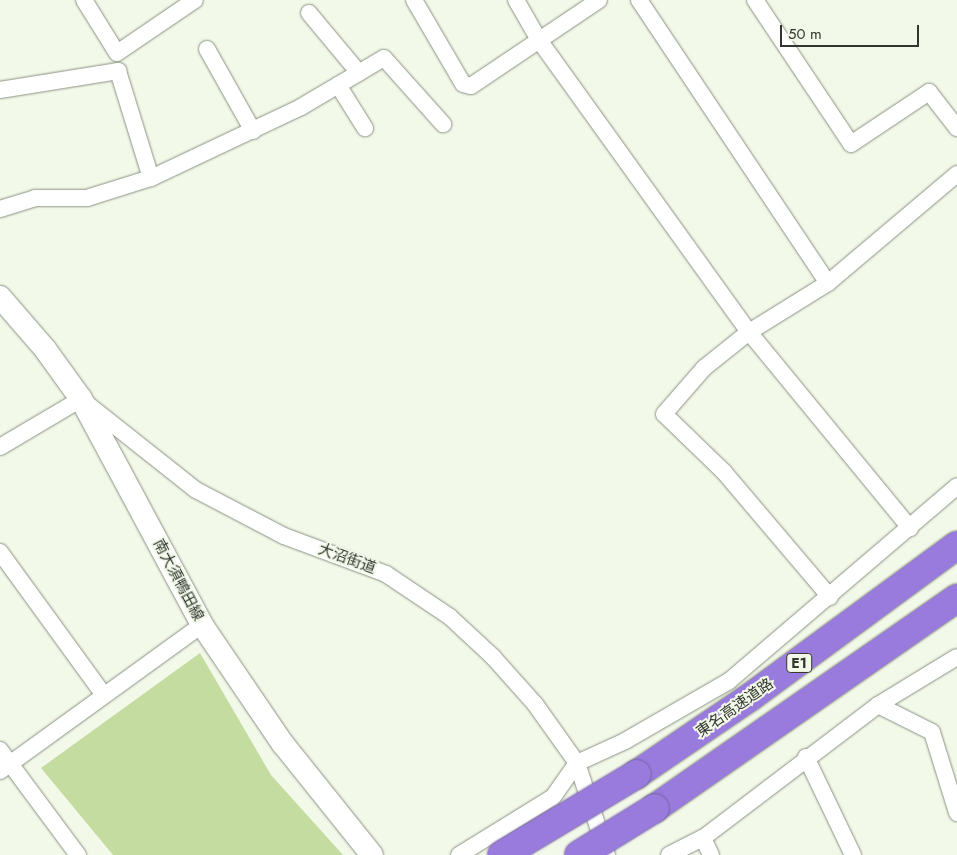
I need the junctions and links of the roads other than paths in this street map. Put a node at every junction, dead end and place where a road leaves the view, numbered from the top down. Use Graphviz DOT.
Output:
graph roads {
  1 [pos="195,0"];
  2 [pos="414,0"];
  3 [pos="516,0"];
  4 [pos="599,0"];
  5 [pos="639,0"];
  6 [pos="755,0"];
  7 [pos="88,1"];
  8 [pos="309,13"];
  9 [pos="539,40"];
  10 [pos="207,49"];
  11 [pos="359,73"];
  12 [pos="338,85"];
  13 [pos="0,90"];
  14 [pos="443,124"];
  15 [pos="365,128"];
  16 [pos="957,128"];
  17 [pos="253,132"];
  18 [pos="957,174"];
  19 [pos="151,178"];
  20 [pos="0,209"];
  21 [pos="828,283"];
  22 [pos="0,297"];
  23 [pos="749,332"];
  24 [pos="81,399"];
  25 [pos="0,447"];
  26 [pos="957,486"];
  27 [pos="910,528"];
  28 [pos="957,546"];
  29 [pos="0,552"];
  30 [pos="830,598"];
  31 [pos="957,598"];
  32 [pos="202,625"];
  33 [pos="957,657"];
  34 [pos="104,695"];
  35 [pos="878,705"];
  36 [pos="0,750"];
  37 [pos="806,757"];
  38 [pos="577,763"];
  39 [pos="5,767"];
  40 [pos="957,813"];
  41 [pos="703,838"];
  42 [pos="78,855"];
  43 [pos="372,855"];
  44 [pos="459,855"];
  45 [pos="502,855"];
  46 [pos="578,855"];
  47 [pos="606,855"];
  48 [pos="669,855"];
  49 [pos="711,855"];
  50 [pos="853,855"];
  1 -- 7 [label="street"];
  2 -- 9 [label="street"];
  3 -- 9 [label="street"];
  4 -- 9 [label="street"];
  5 -- 21 [label="street"];
  6 -- 16 [label="street"];
  8 -- 11 [label="street"];
  9 -- 23 [label="street"];
  10 -- 17 [label="street"];
  11 -- 12 [label="street"];
  11 -- 14 [label="street"];
  12 -- 15 [label="street"];
  12 -- 17 [label="street"];
  13 -- 19 [label="street"];
  17 -- 19 [label="street"];
  18 -- 21 [label="street"];
  19 -- 20 [label="street"];
  21 -- 23 [label="street"];
  22 -- 24 [label="main road, 南大須鴨田線"];
  23 -- 27 [label="street"];
  23 -- 30 [label="street"];
  24 -- 25 [label="street"];
  24 -- 32 [label="main road, 南大須鴨田線"];
  24 -- 38 [label="street, 大沼街道"];
  26 -- 27 [label="street"];
  27 -- 30 [label="street"];
  28 -- 45 [label="highway, 東名高速道路 / E1, bridge"];
  29 -- 34 [label="street"];
  30 -- 38 [label="street"];
  31 -- 46 [label="highway, E1, bridge"];
  32 -- 34 [label="street"];
  32 -- 43 [label="main road, 南大須鴨田線"];
  33 -- 35 [label="street"];
  34 -- 39 [label="street"];
  35 -- 37 [label="street"];
  35 -- 40 [label="street"];
  36 -- 39 [label="street"];
  37 -- 41 [label="street"];
  37 -- 50 [label="street"];
  38 -- 44 [label="street"];
  38 -- 47 [label="street, 大沼街道"];
  39 -- 42 [label="street"];
  41 -- 48 [label="street"];
  41 -- 49 [label="street"];
}
